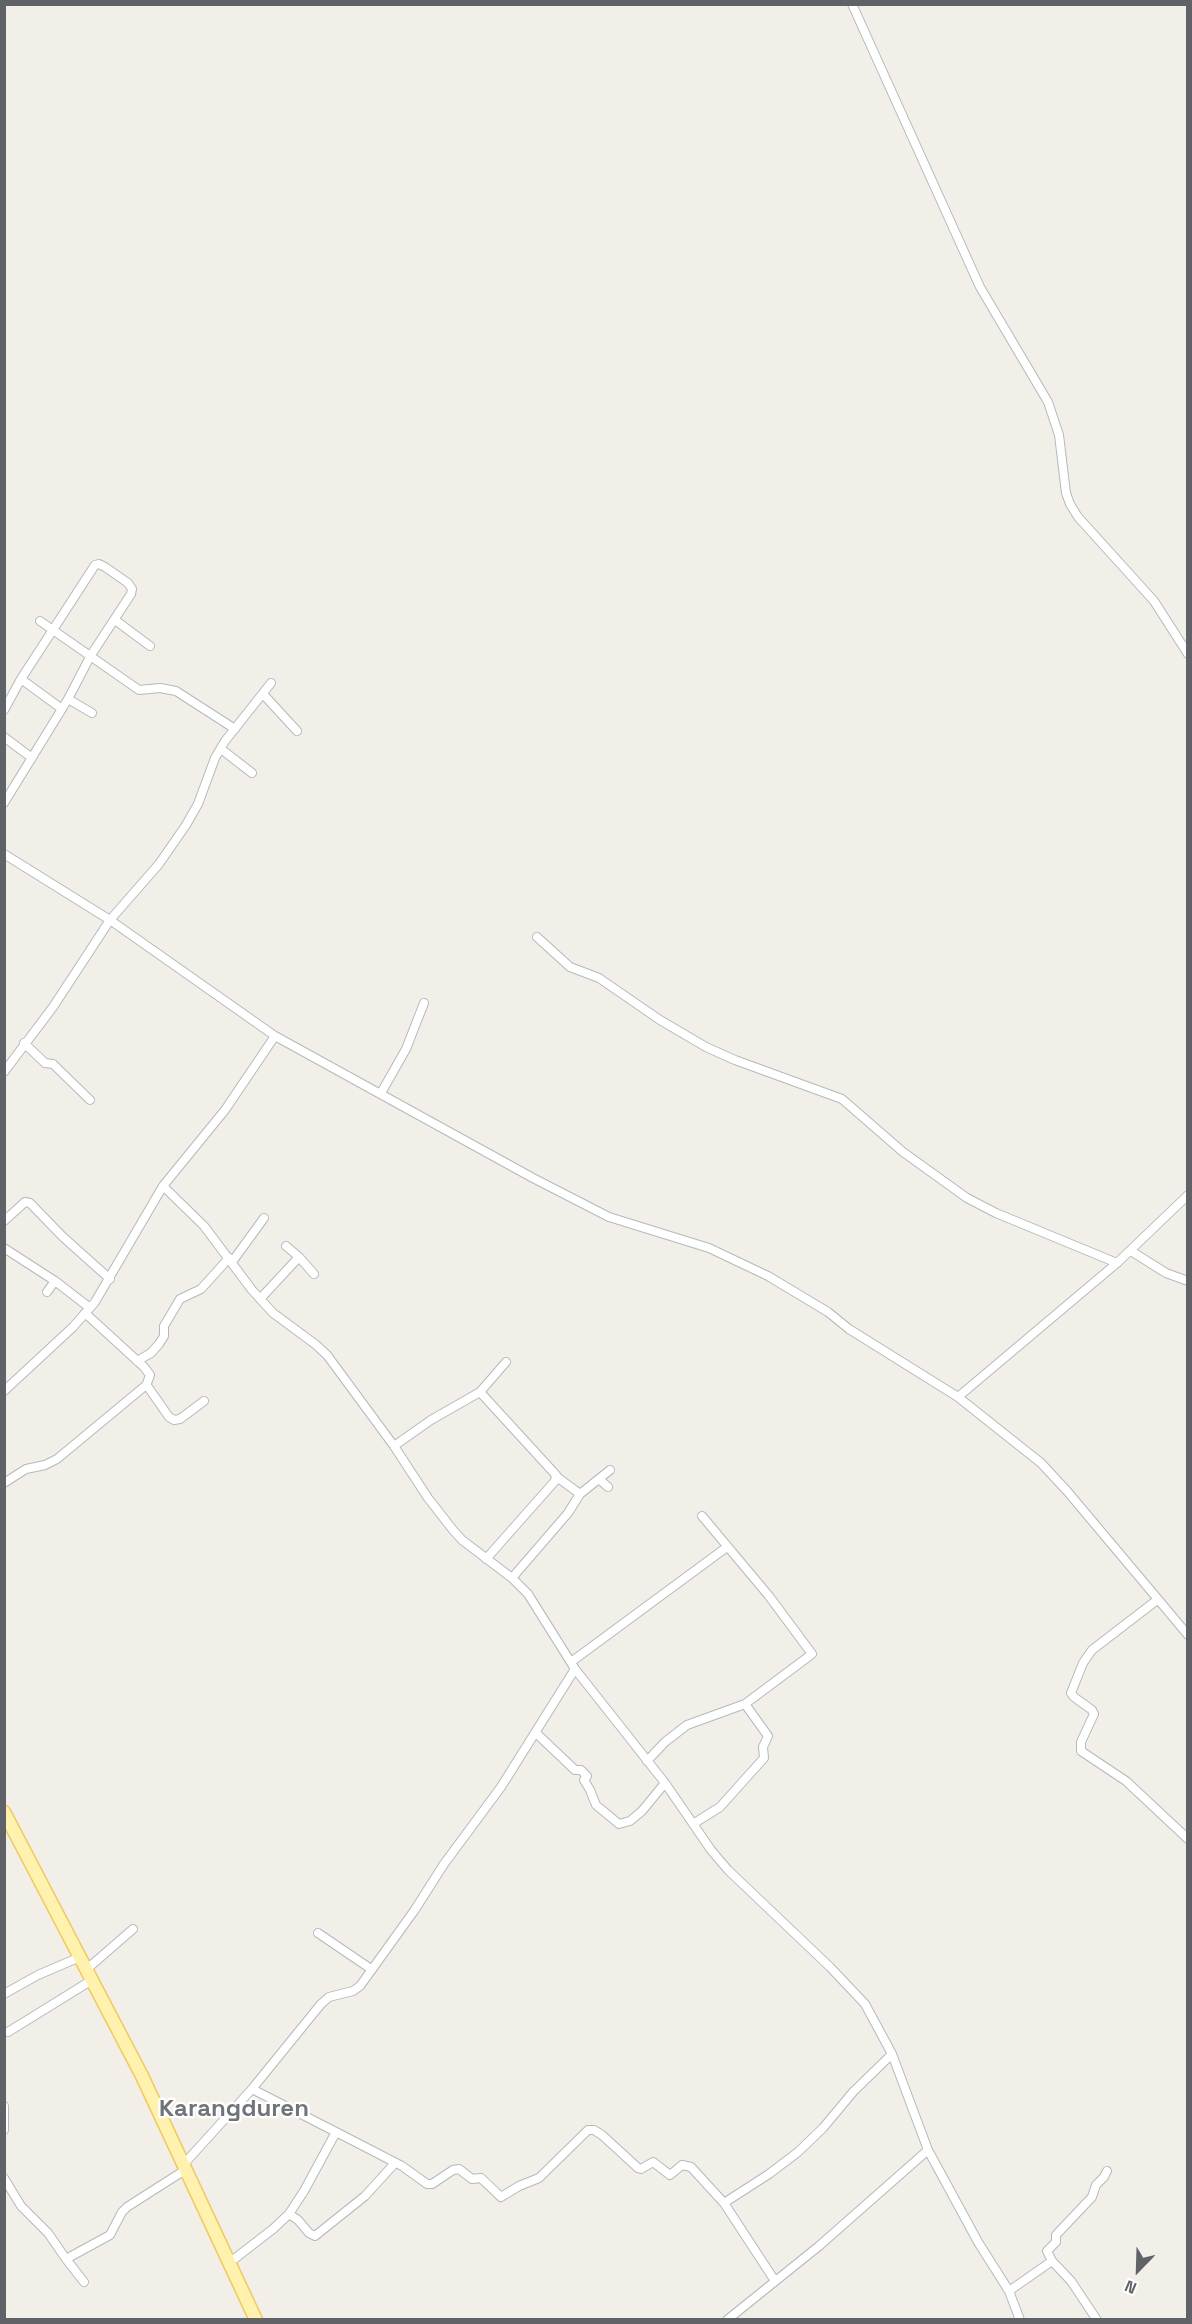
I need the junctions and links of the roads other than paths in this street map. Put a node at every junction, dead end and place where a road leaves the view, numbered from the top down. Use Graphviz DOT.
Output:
graph roads {
  1 [pos="852,4"];
  2 [pos="115,620"];
  3 [pos="40,621"];
  4 [pos="53,630"];
  5 [pos="150,646"];
  6 [pos="1188,654"];
  7 [pos="91,655"];
  8 [pos="21,679"];
  9 [pos="271,683"];
  10 [pos="263,694"];
  11 [pos="68,699"];
  12 [pos="62,709"];
  13 [pos="4,710"];
  14 [pos="92,713"];
  15 [pos="235,729"];
  16 [pos="297,731"];
  17 [pos="4,737"];
  18 [pos="221,749"];
  19 [pos="32,758"];
  20 [pos="252,773"];
  21 [pos="6,799"];
  22 [pos="4,854"];
  23 [pos="110,920"];
  24 [pos="537,937"];
  25 [pos="424,1003"];
  26 [pos="275,1036"];
  27 [pos="24,1043"];
  28 [pos="4,1072"];
  29 [pos="381,1093"];
  30 [pos="90,1100"];
  31 [pos="163,1186"];
  32 [pos="1188,1195"];
  33 [pos="264,1218"];
  34 [pos="4,1221"];
  35 [pos="286,1246"];
  36 [pos="4,1248"];
  37 [pos="1131,1251"];
  38 [pos="299,1257"];
  39 [pos="231,1260"];
  40 [pos="1118,1263"];
  41 [pos="314,1274"];
  42 [pos="110,1279"];
  43 [pos="55,1281"];
  44 [pos="1188,1281"];
  45 [pos="47,1292"];
  46 [pos="260,1299"];
  47 [pos="87,1310"];
  48 [pos="137,1361"];
  49 [pos="506,1362"];
  50 [pos="146,1386"];
  51 [pos="4,1391"];
  52 [pos="480,1392"];
  53 [pos="958,1397"];
  54 [pos="204,1401"];
  55 [pos="394,1446"];
  56 [pos="610,1470"];
  57 [pos="557,1477"];
  58 [pos="599,1479"];
  59 [pos="4,1483"];
  60 [pos="608,1488"];
  61 [pos="580,1494"];
  62 [pos="702,1515"];
  63 [pos="727,1547"];
  64 [pos="486,1559"];
  65 [pos="512,1578"];
  66 [pos="1157,1600"];
  67 [pos="1188,1635"];
  68 [pos="573,1666"];
  69 [pos="745,1704"];
  70 [pos="536,1733"];
  71 [pos="647,1761"];
  72 [pos="665,1783"];
  73 [pos="4,1812"];
  74 [pos="693,1824"];
  75 [pos="8,1829"];
  76 [pos="1188,1839"];
  77 [pos="133,1929"];
  78 [pos="318,1933"];
  79 [pos="80,1957"];
  80 [pos="371,1969"];
  81 [pos="89,1974"];
  82 [pos="4,1994"];
  83 [pos="8,2032"];
  84 [pos="892,2054"];
  85 [pos="252,2089"];
  86 [pos="4,2106"];
  87 [pos="4,2130"];
  88 [pos="336,2132"];
  89 [pos="928,2150"];
  90 [pos="395,2163"];
  91 [pos="184,2168"];
  92 [pos="1107,2170"];
  93 [pos="4,2178"];
  94 [pos="724,2204"];
  95 [pos="289,2214"];
  96 [pos="71,2257"];
  97 [pos="1052,2261"];
  98 [pos="229,2263"];
  99 [pos="775,2281"];
  100 [pos="84,2283"];
  101 [pos="1009,2291"];
  102 [pos="256,2319"];
  103 [pos="727,2319"];
  104 [pos="1020,2319"];
  105 [pos="1097,2319"];
  1 -- 6 [label="street"];
  2 -- 4 [label="street"];
  2 -- 5 [label="street"];
  2 -- 7 [label="street"];
  3 -- 4 [label="street"];
  4 -- 7 [label="street"];
  4 -- 8 [label="street"];
  7 -- 11 [label="street"];
  7 -- 15 [label="street"];
  8 -- 12 [label="street"];
  8 -- 13 [label="street"];
  9 -- 10 [label="street"];
  10 -- 15 [label="street"];
  10 -- 16 [label="street"];
  11 -- 12 [label="street"];
  11 -- 14 [label="street"];
  12 -- 19 [label="street"];
  15 -- 18 [label="street"];
  17 -- 19 [label="street"];
  18 -- 20 [label="street"];
  18 -- 23 [label="street"];
  19 -- 21 [label="street"];
  22 -- 23 [label="street"];
  23 -- 26 [label="street"];
  23 -- 27 [label="street"];
  24 -- 40 [label="street"];
  25 -- 29 [label="street"];
  26 -- 29 [label="street"];
  26 -- 31 [label="street"];
  27 -- 28 [label="street"];
  27 -- 30 [label="street"];
  29 -- 53 [label="street"];
  31 -- 39 [label="street"];
  31 -- 42 [label="street"];
  32 -- 37 [label="street"];
  33 -- 39 [label="street"];
  34 -- 42 [label="street"];
  35 -- 38 [label="street"];
  36 -- 43 [label="street"];
  37 -- 40 [label="street"];
  37 -- 44 [label="street"];
  38 -- 41 [label="street"];
  38 -- 46 [label="street"];
  39 -- 46 [label="street"];
  39 -- 48 [label="street"];
  40 -- 53 [label="street"];
  42 -- 47 [label="street"];
  43 -- 45 [label="street"];
  43 -- 47 [label="street"];
  46 -- 55 [label="street"];
  47 -- 48 [label="street"];
  47 -- 51 [label="street"];
  48 -- 50 [label="street"];
  49 -- 52 [label="street"];
  50 -- 54 [label="street"];
  50 -- 59 [label="street"];
  52 -- 55 [label="street"];
  52 -- 57 [label="street"];
  53 -- 66 [label="street"];
  55 -- 64 [label="street"];
  56 -- 58 [label="street"];
  57 -- 61 [label="street"];
  57 -- 64 [label="street"];
  58 -- 60 [label="street"];
  58 -- 61 [label="street"];
  61 -- 65 [label="street"];
  62 -- 63 [label="street"];
  63 -- 68 [label="street"];
  63 -- 69 [label="street"];
  64 -- 65 [label="street"];
  65 -- 68 [label="street"];
  66 -- 67 [label="street"];
  66 -- 76 [label="street"];
  68 -- 70 [label="street"];
  68 -- 71 [label="street"];
  69 -- 71 [label="street"];
  69 -- 74 [label="street"];
  70 -- 72 [label="street"];
  70 -- 80 [label="street"];
  71 -- 72 [label="street"];
  72 -- 74 [label="street"];
  73 -- 75 [label="main road"];
  74 -- 84 [label="street"];
  75 -- 79 [label="main road"];
  77 -- 81 [label="street"];
  78 -- 80 [label="street"];
  79 -- 81 [label="main road"];
  79 -- 82 [label="street"];
  80 -- 85 [label="street"];
  81 -- 83 [label="street"];
  81 -- 91 [label="main road"];
  84 -- 89 [label="street"];
  84 -- 94 [label="street"];
  85 -- 88 [label="street"];
  85 -- 91 [label="street"];
  86 -- 87 [label="street"];
  88 -- 90 [label="street"];
  88 -- 95 [label="street"];
  89 -- 99 [label="street"];
  89 -- 101 [label="street"];
  90 -- 94 [label="street"];
  90 -- 95 [label="street"];
  91 -- 96 [label="street"];
  91 -- 98 [label="main road"];
  92 -- 97 [label="street"];
  93 -- 96 [label="street"];
  94 -- 99 [label="street"];
  95 -- 98 [label="street"];
  96 -- 100 [label="street"];
  97 -- 101 [label="street"];
  97 -- 105 [label="street"];
  98 -- 102 [label="main road"];
  99 -- 103 [label="street"];
  101 -- 104 [label="street"];
}
